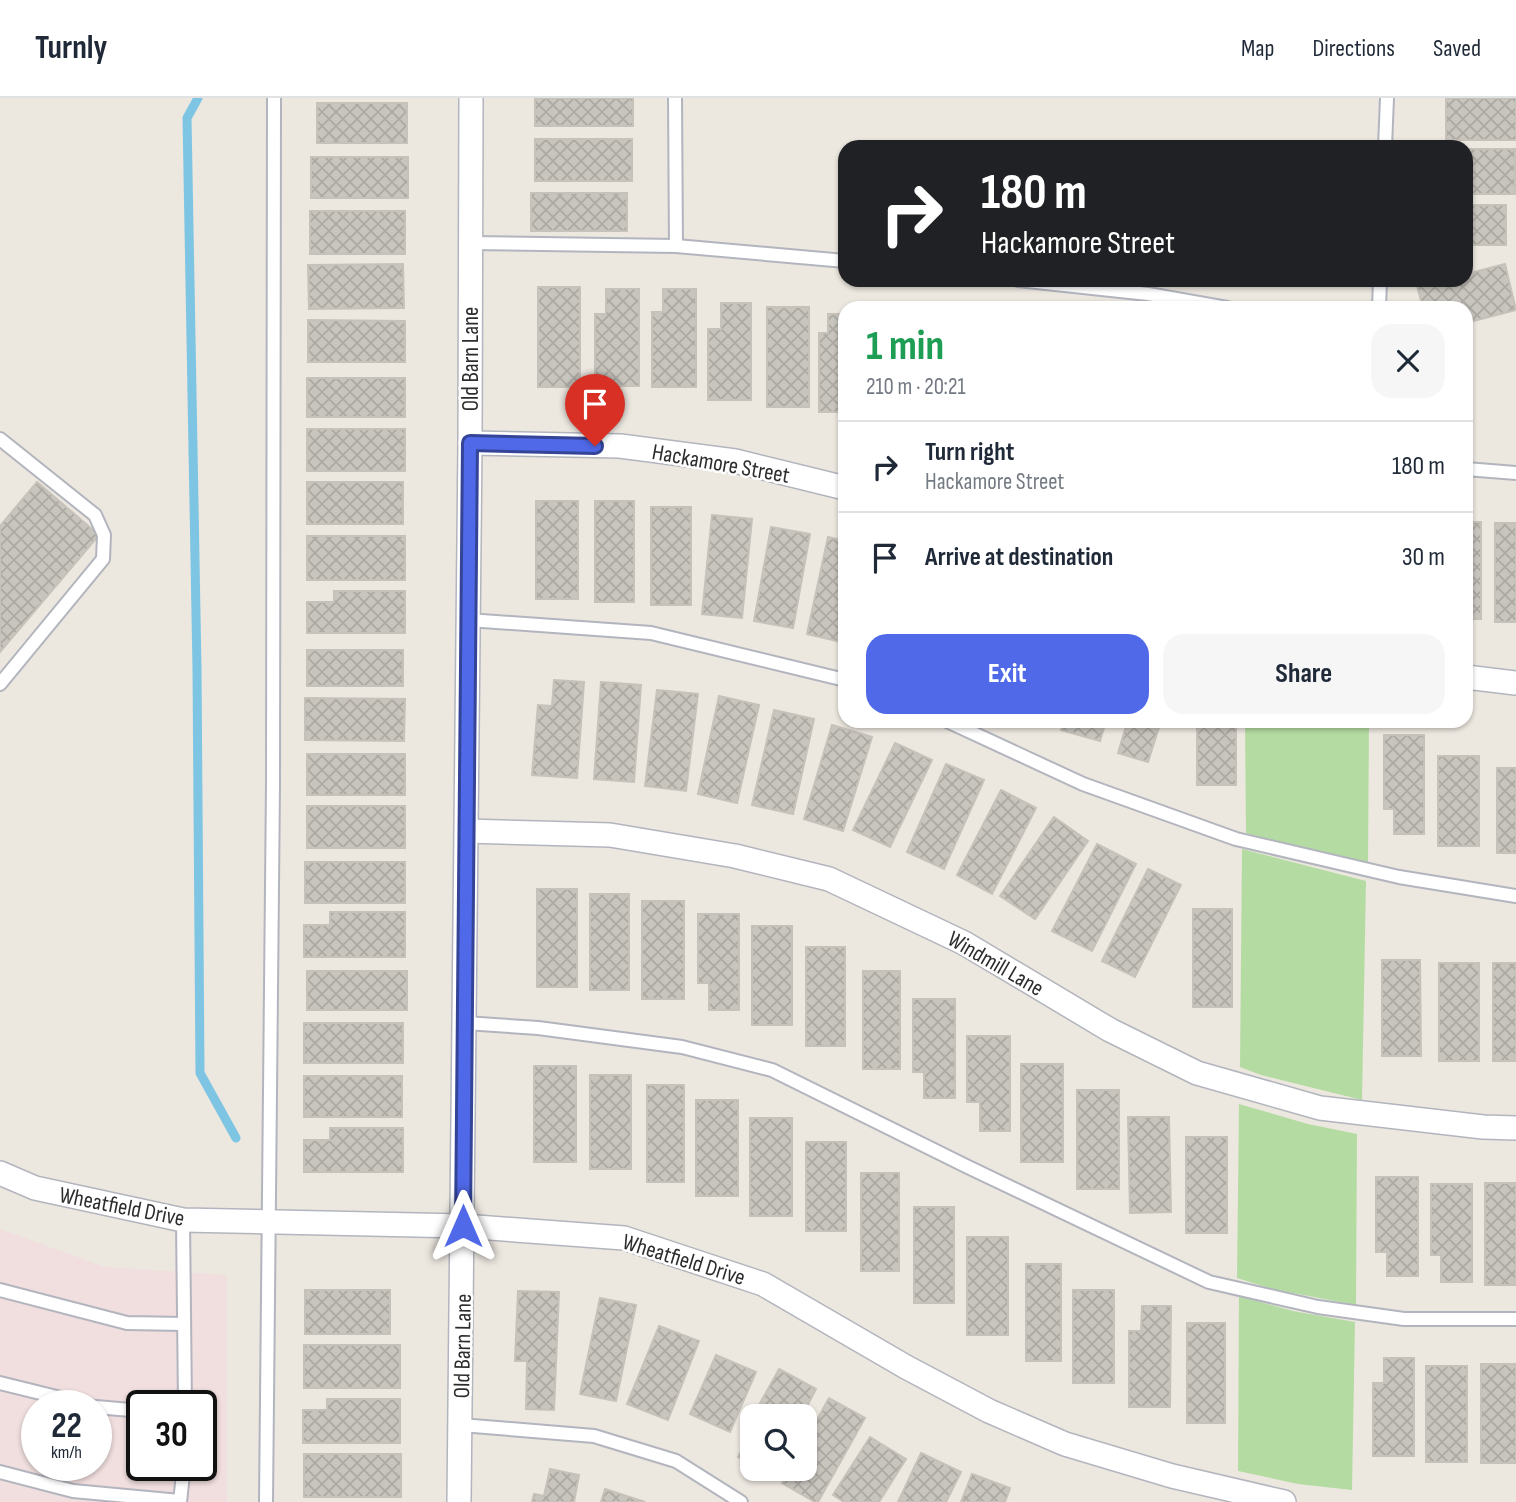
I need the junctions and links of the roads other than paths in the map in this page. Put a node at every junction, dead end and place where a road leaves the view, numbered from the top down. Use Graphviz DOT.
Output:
graph roads {
  1 [pos="274,98"];
  2 [pos="471,98"];
  3 [pos="675,98"];
  4 [pos="1387,98"];
  5 [pos="1385,140"];
  6 [pos="470,243"];
  7 [pos="676,246"];
  8 [pos="838,260"];
  9 [pos="1083,287"];
  10 [pos="1188,301"];
  11 [pos="0,439"];
  12 [pos="470,443"];
  13 [pos="1473,470"];
  14 [pos="1516,473"];
  15 [pos="838,486"];
  16 [pos="468,620"];
  17 [pos="838,678"];
  18 [pos="1473,678"];
  19 [pos="1516,683"];
  20 [pos="0,684"];
  21 [pos="962,728"];
  22 [pos="467,831"];
  23 [pos="1516,896"];
  24 [pos="465,1023"];
  25 [pos="1516,1128"];
  26 [pos="0,1173"];
  27 [pos="183,1220"];
  28 [pos="268,1222"];
  29 [pos="463,1226"];
  30 [pos="0,1290"];
  31 [pos="1516,1319"];
  32 [pos="184,1324"];
  33 [pos="0,1383"];
  34 [pos="28,1390"];
  35 [pos="185,1390"];
  36 [pos="461,1425"];
  37 [pos="0,1472"];
  38 [pos="182,1481"];
  39 [pos="180,1501"];
  40 [pos="266,1502"];
  41 [pos="459,1502"];
  42 [pos="741,1502"];
  43 [pos="1284,1502"];
  1 -- 28 [label="lane"];
  2 -- 6 [label="street, Old Barn Lane"];
  3 -- 7 [label="lane"];
  4 -- 5 [label="lane"];
  6 -- 7 [label="lane"];
  6 -- 12 [label="street, Old Barn Lane"];
  7 -- 8 [label="lane"];
  9 -- 10 [label="lane"];
  11 -- 20 [label="lane"];
  12 -- 15 [label="street, Hackamore Street"];
  12 -- 16 [label="street, Old Barn Lane"];
  13 -- 14 [label="lane"];
  16 -- 17 [label="lane"];
  16 -- 22 [label="street, Old Barn Lane"];
  18 -- 19 [label="street"];
  21 -- 23 [label="lane"];
  22 -- 24 [label="street, Old Barn Lane"];
  22 -- 25 [label="street, Windmill Lane"];
  24 -- 29 [label="street, Old Barn Lane"];
  24 -- 31 [label="lane"];
  26 -- 27 [label="street, Wheatfield Drive"];
  27 -- 28 [label="street, Wheatfield Drive"];
  27 -- 32 [label="lane"];
  28 -- 29 [label="street, Wheatfield Drive"];
  28 -- 40 [label="lane"];
  29 -- 36 [label="street, Old Barn Lane"];
  29 -- 43 [label="street, Wheatfield Drive"];
  30 -- 32 [label="lane"];
  32 -- 35 [label="lane"];
  33 -- 34 [label="lane"];
  36 -- 41 [label="street, Old Barn Lane"];
  36 -- 42 [label="lane"];
  37 -- 39 [label="lane"];
  38 -- 39 [label="lane"];
}
